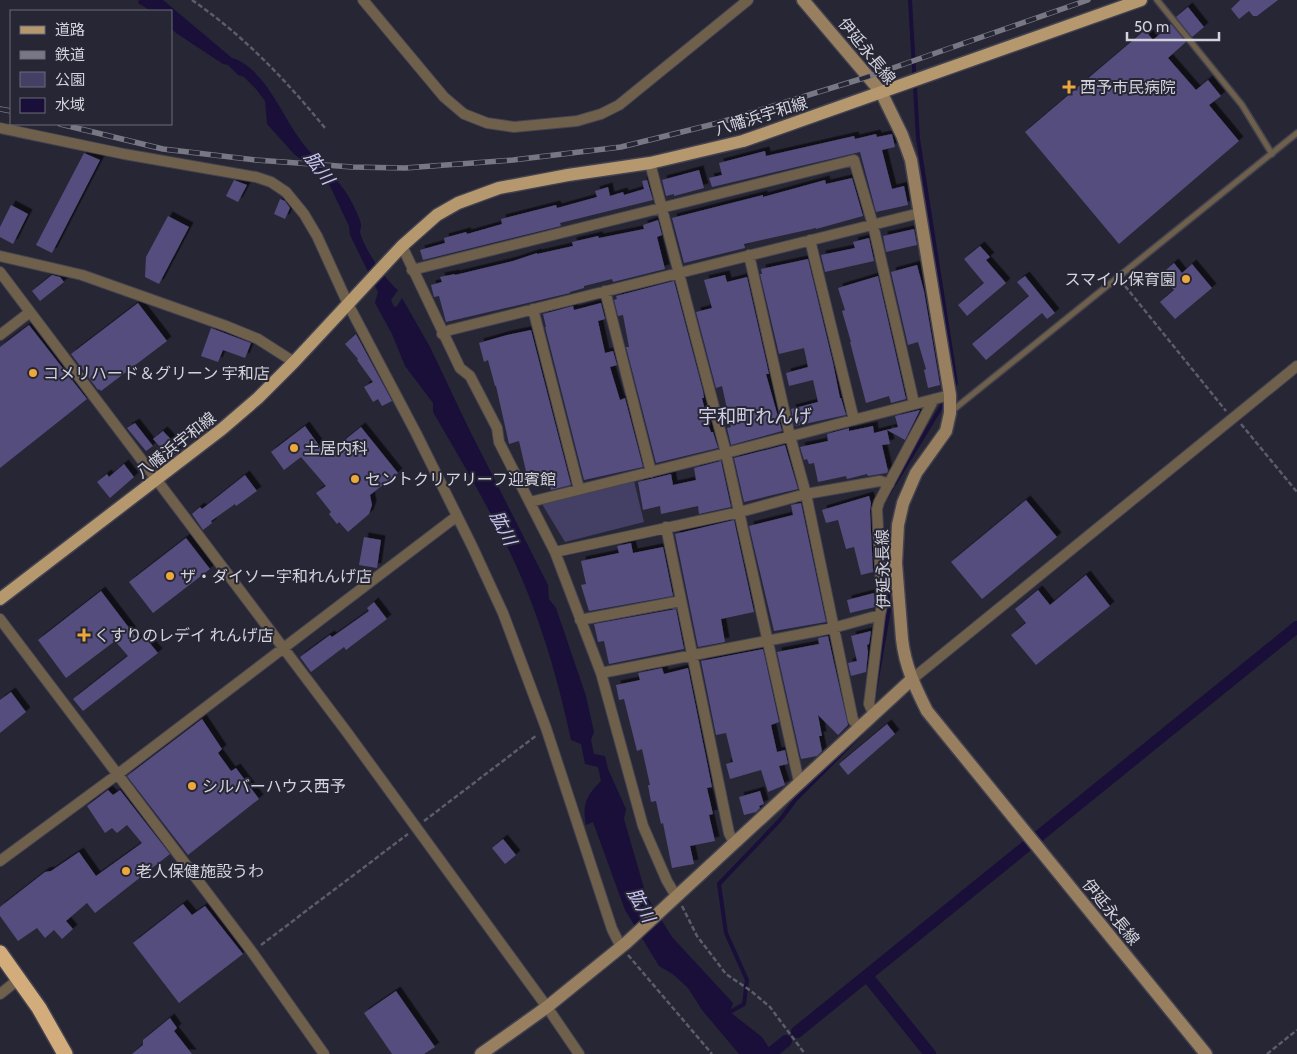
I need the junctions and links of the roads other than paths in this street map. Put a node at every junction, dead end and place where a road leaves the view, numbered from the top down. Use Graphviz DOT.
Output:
graph roads {
  1 [pos="363,0"];
  2 [pos="748,0"];
  3 [pos="803,0"];
  4 [pos="1141,0"];
  5 [pos="1157,0"];
  6 [pos="881,92"];
  7 [pos="0,128"];
  8 [pos="1297,134"];
  9 [pos="1272,154"];
  10 [pos="650,163"];
  11 [pos="663,208"];
  12 [pos="920,213"];
  13 [pos="873,224"];
  14 [pos="810,240"];
  15 [pos="398,250"];
  16 [pos="749,255"];
  17 [pos="0,256"];
  18 [pos="412,270"];
  19 [pos="0,272"];
  20 [pos="680,272"];
  21 [pos="605,291"];
  22 [pos="352,301"];
  23 [pos="533,309"];
  24 [pos="30,312"];
  25 [pos="442,334"];
  26 [pos="0,335"];
  27 [pos="294,362"];
  28 [pos="1297,366"];
  29 [pos="950,395"];
  30 [pos="934,399"];
  31 [pos="914,403"];
  32 [pos="950,413"];
  33 [pos="854,420"];
  34 [pos="790,436"];
  35 [pos="726,453"];
  36 [pos="651,472"];
  37 [pos="157,480"];
  38 [pos="889,484"];
  39 [pos="579,490"];
  40 [pos="806,494"];
  41 [pos="530,502"];
  42 [pos="740,512"];
  43 [pos="457,516"];
  44 [pos="666,527"];
  45 [pos="555,552"];
  46 [pos="0,600"];
  47 [pos="681,601"];
  48 [pos="880,615"];
  49 [pos="0,619"];
  50 [pos="580,620"];
  51 [pos="833,628"];
  52 [pos="768,641"];
  53 [pos="283,648"];
  54 [pos="692,656"];
  55 [pos="601,673"];
  56 [pos="911,680"];
  57 [pos="874,713"];
  58 [pos="858,727"];
  59 [pos="118,774"];
  60 [pos="799,782"];
  61 [pos="734,843"];
  62 [pos="0,862"];
  63 [pos="676,896"];
  64 [pos="623,945"];
  65 [pos="0,954"];
  66 [pos="19,980"];
  67 [pos="0,994"];
  68 [pos="547,1007"];
  69 [pos="65,1054"];
  70 [pos="324,1054"];
  71 [pos="481,1054"];
  72 [pos="579,1054"];
  73 [pos="1206,1054"];
  1 -- 2 [label="street"];
  3 -- 6 [label="main road, 伊延永長線"];
  4 -- 6 [label="main road, 八幡浜宇和線"];
  5 -- 9 [label="lane"];
  6 -- 10 [label="main road, 八幡浜宇和線"];
  6 -- 12 [label="main road, 伊延永長線"];
  7 -- 22 [label="street"];
  8 -- 9 [label="lane"];
  9 -- 32 [label="lane"];
  10 -- 11 [label="street"];
  10 -- 15 [label="main road, 八幡浜宇和線"];
  11 -- 13 [label="street"];
  11 -- 18 [label="street"];
  11 -- 20 [label="street"];
  12 -- 13 [label="street"];
  12 -- 29 [label="main road, 伊延永長線"];
  13 -- 14 [label="street"];
  13 -- 31 [label="street"];
  14 -- 16 [label="street"];
  14 -- 33 [label="street"];
  15 -- 18 [label="street"];
  15 -- 22 [label="main road, 八幡浜宇和線"];
  16 -- 20 [label="street"];
  16 -- 34 [label="street"];
  17 -- 27 [label="street"];
  18 -- 25 [label="street"];
  19 -- 24 [label="street"];
  20 -- 21 [label="street"];
  20 -- 35 [label="street"];
  21 -- 23 [label="street"];
  21 -- 36 [label="street"];
  22 -- 27 [label="main road, 八幡浜宇和線"];
  22 -- 43 [label="street"];
  23 -- 25 [label="street"];
  23 -- 39 [label="street"];
  24 -- 26 [label="street"];
  24 -- 37 [label="street"];
  25 -- 41 [label="street"];
  27 -- 37 [label="main road, 八幡浜宇和線"];
  28 -- 56 [label="street"];
  29 -- 30 [label="street"];
  29 -- 32 [label="main road, 伊延永長線"];
  30 -- 31 [label="street"];
  30 -- 38 [label="street"];
  31 -- 33 [label="street"];
  32 -- 56 [label="main road, 伊延永長線"];
  33 -- 34 [label="street"];
  34 -- 35 [label="street"];
  34 -- 40 [label="street"];
  35 -- 36 [label="street"];
  35 -- 42 [label="street"];
  36 -- 39 [label="street"];
  37 -- 46 [label="main road, 八幡浜宇和線"];
  37 -- 53 [label="street"];
  38 -- 40 [label="street"];
  38 -- 48 [label="street"];
  39 -- 41 [label="street"];
  40 -- 42 [label="street"];
  40 -- 51 [label="street"];
  41 -- 45 [label="street"];
  42 -- 44 [label="street"];
  42 -- 52 [label="street"];
  43 -- 53 [label="street"];
  43 -- 64 [label="street"];
  44 -- 45 [label="street"];
  44 -- 47 [label="street"];
  45 -- 50 [label="street"];
  47 -- 50 [label="street"];
  47 -- 54 [label="street"];
  48 -- 51 [label="street"];
  48 -- 57 [label="street"];
  49 -- 59 [label="street"];
  50 -- 55 [label="street"];
  51 -- 52 [label="street"];
  51 -- 58 [label="street"];
  52 -- 54 [label="street"];
  52 -- 60 [label="street"];
  53 -- 59 [label="street"];
  53 -- 68 [label="street"];
  54 -- 55 [label="street"];
  54 -- 61 [label="street"];
  55 -- 63 [label="street"];
  56 -- 57 [label="main road"];
  56 -- 73 [label="main road, 伊延永長線"];
  57 -- 58 [label="main road"];
  58 -- 60 [label="main road"];
  59 -- 62 [label="street"];
  59 -- 70 [label="street"];
  60 -- 61 [label="main road"];
  61 -- 63 [label="main road"];
  63 -- 64 [label="main road"];
  64 -- 68 [label="main road"];
  65 -- 66 [label="highway"];
  66 -- 67 [label="street"];
  66 -- 69 [label="highway"];
  68 -- 71 [label="main road"];
  68 -- 72 [label="street"];
}
